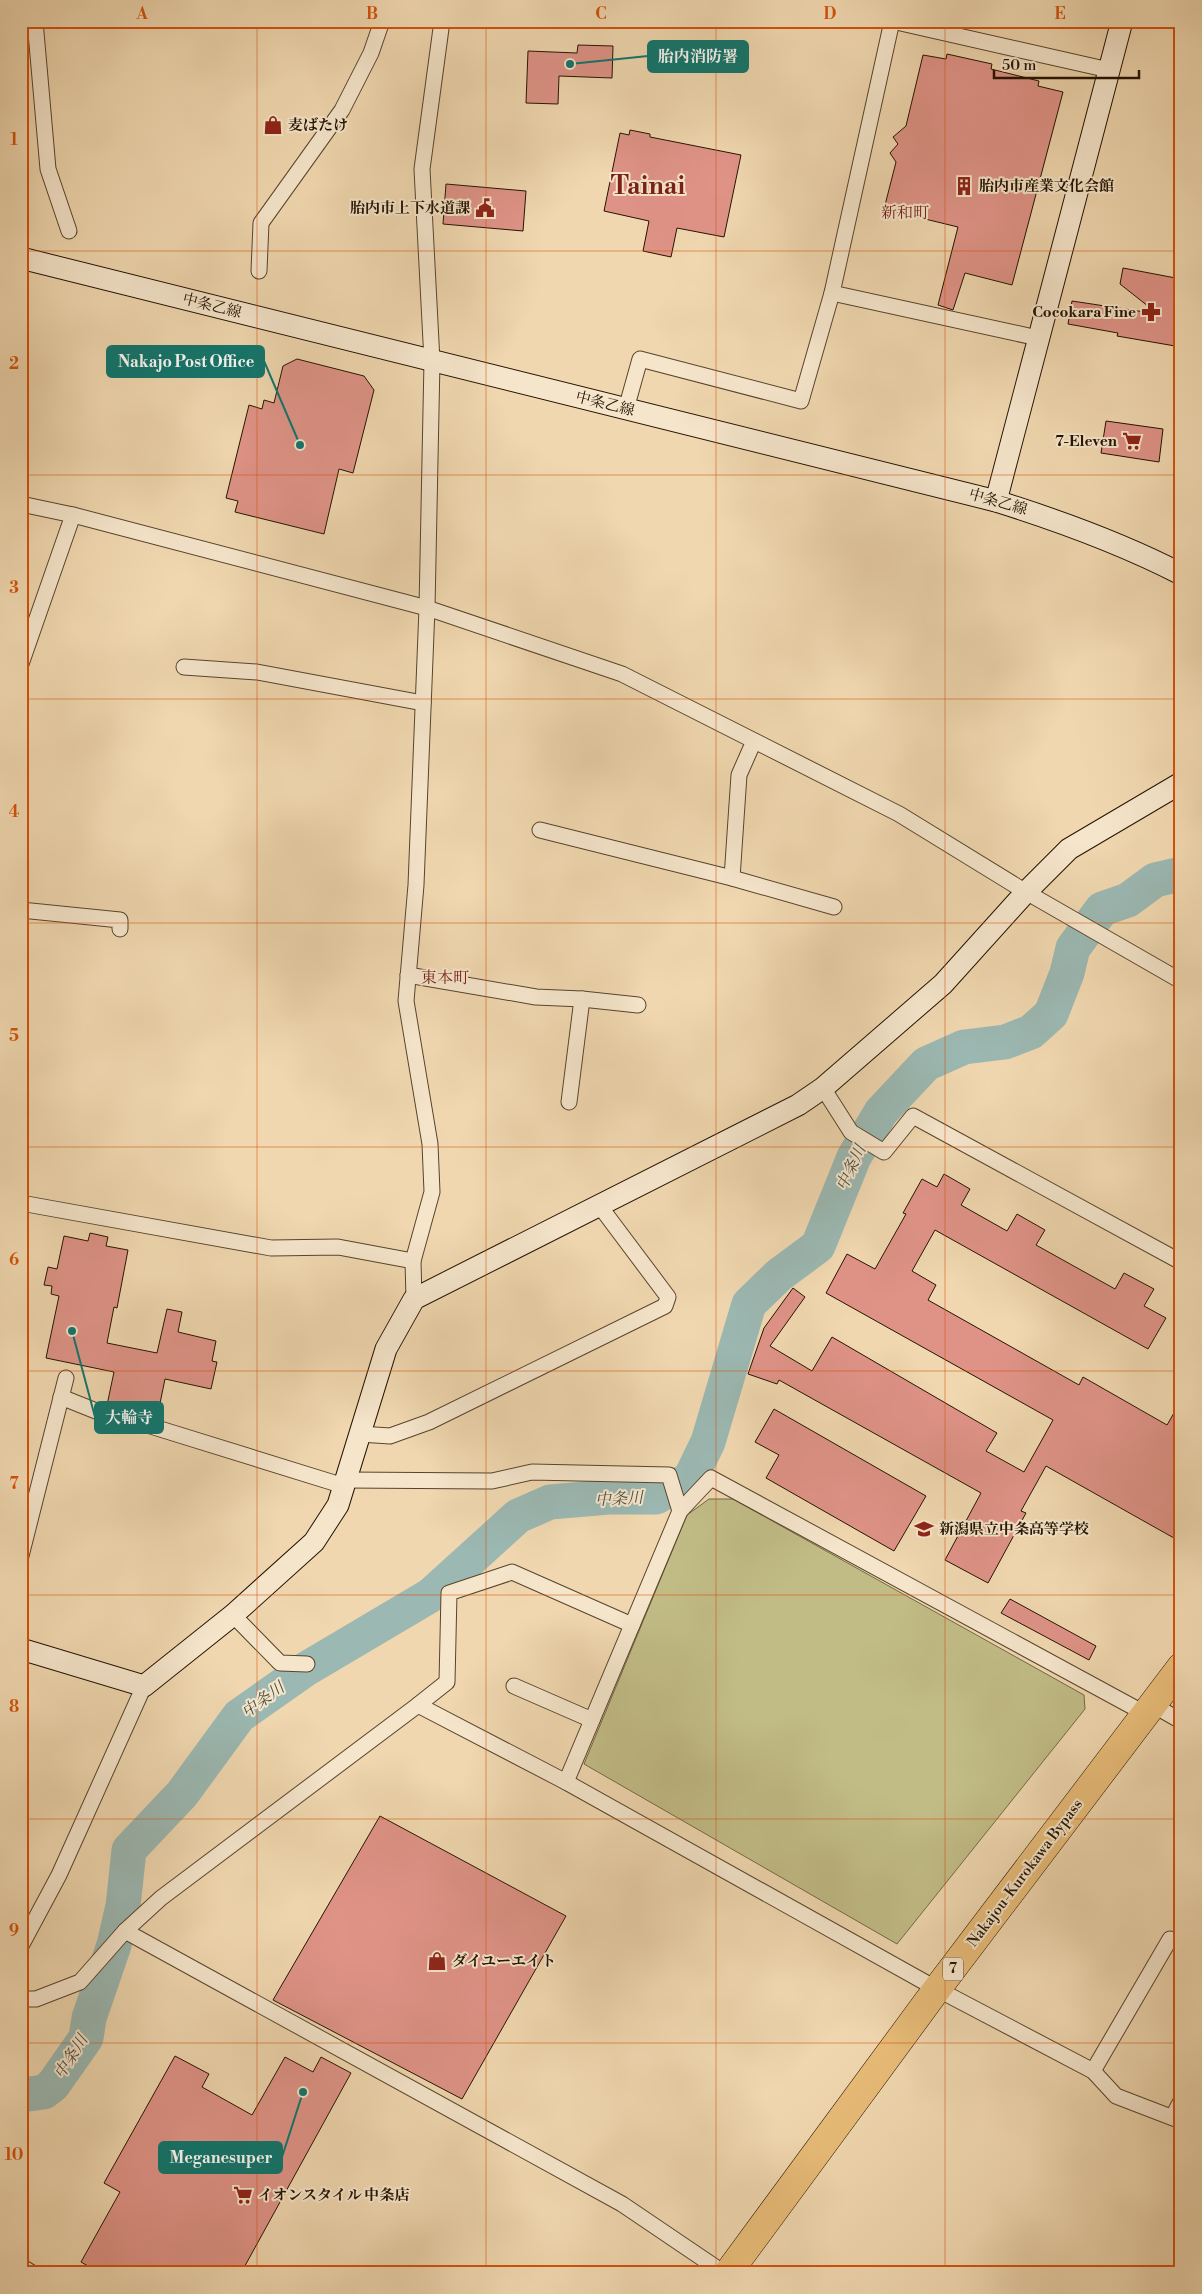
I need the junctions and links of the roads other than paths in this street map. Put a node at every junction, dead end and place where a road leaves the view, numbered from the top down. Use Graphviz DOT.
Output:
graph roads {
  1 [pos="35,21"];
  2 [pos="382,21"];
  3 [pos="442,21"];
  4 [pos="892,21"];
  5 [pos="1122,21"];
  6 [pos="1109,70"];
  7 [pos="69,231"];
  8 [pos="21,258"];
  9 [pos="259,271"];
  10 [pos="832,293"];
  11 [pos="1038,338"];
  12 [pos="432,361"];
  13 [pos="626,409"];
  14 [pos="996,501"];
  15 [pos="21,504"];
  16 [pos="73,515"];
  17 [pos="1181,574"];
  18 [pos="427,608"];
  19 [pos="21,664"];
  20 [pos="184,667"];
  21 [pos="423,703"];
  22 [pos="754,741"];
  23 [pos="1181,783"];
  24 [pos="540,830"];
  25 [pos="732,878"];
  26 [pos="1026,892"];
  27 [pos="834,907"];
  28 [pos="21,910"];
  29 [pos="120,929"];
  30 [pos="408,976"];
  31 [pos="1181,981"];
  32 [pos="582,999"];
  33 [pos="638,1005"];
  34 [pos="823,1088"];
  35 [pos="569,1102"];
  36 [pos="21,1203"];
  37 [pos="599,1205"];
  38 [pos="413,1261"];
  39 [pos="1181,1262"];
  40 [pos="414,1299"];
  41 [pos="66,1378"];
  42 [pos="61,1397"];
  43 [pos="360,1434"];
  44 [pos="344,1483"];
  45 [pos="680,1511"];
  46 [pos="21,1556"];
  47 [pos="233,1615"];
  48 [pos="632,1625"];
  49 [pos="21,1649"];
  50 [pos="307,1664"];
  51 [pos="1181,1667"];
  52 [pos="144,1686"];
  53 [pos="514,1686"];
  54 [pos="418,1705"];
  55 [pos="1150,1710"];
  56 [pos="592,1720"];
  57 [pos="1181,1721"];
  58 [pos="566,1782"];
  59 [pos="125,1931"];
  60 [pos="1181,1945"];
  61 [pos="21,1946"];
  62 [pos="937,1989"];
  63 [pos="21,1999"];
  64 [pos="1093,2071"];
  65 [pos="1181,2101"];
  66 [pos="1177,2119"];
  67 [pos="21,2266"];
  68 [pos="32,2273"];
  69 [pos="724,2273"];
  70 [pos="728,2273"];
  1 -- 7 [label="street"];
  2 -- 9 [label="street"];
  3 -- 12 [label="street"];
  4 -- 6 [label="street"];
  4 -- 10 [label="street"];
  5 -- 6 [label="street"];
  6 -- 11 [label="street"];
  8 -- 12 [label="street, 中条乙線"];
  10 -- 11 [label="street"];
  10 -- 13 [label="street"];
  11 -- 14 [label="street"];
  12 -- 13 [label="street, 中条乙線"];
  12 -- 18 [label="street"];
  13 -- 14 [label="street, 中条乙線"];
  14 -- 17 [label="street, 中条乙線"];
  15 -- 16 [label="street"];
  16 -- 18 [label="street"];
  16 -- 19 [label="street"];
  18 -- 21 [label="street"];
  18 -- 22 [label="street"];
  20 -- 21 [label="street"];
  21 -- 30 [label="street"];
  22 -- 25 [label="street"];
  22 -- 26 [label="street"];
  23 -- 26 [label="street"];
  24 -- 25 [label="street"];
  25 -- 27 [label="street"];
  26 -- 31 [label="street"];
  26 -- 34 [label="street"];
  28 -- 29 [label="street"];
  30 -- 32 [label="street"];
  30 -- 38 [label="street"];
  32 -- 33 [label="street"];
  32 -- 35 [label="street"];
  34 -- 37 [label="street"];
  34 -- 39 [label="street"];
  36 -- 38 [label="street"];
  37 -- 40 [label="street"];
  37 -- 43 [label="street"];
  38 -- 40 [label="street"];
  40 -- 43 [label="street"];
  41 -- 42 [label="street"];
  42 -- 44 [label="street"];
  42 -- 46 [label="street"];
  43 -- 44 [label="street"];
  44 -- 45 [label="street"];
  44 -- 47 [label="street"];
  45 -- 48 [label="street"];
  45 -- 55 [label="street"];
  47 -- 50 [label="street"];
  47 -- 52 [label="street"];
  48 -- 54 [label="street"];
  48 -- 56 [label="street"];
  49 -- 52 [label="street"];
  51 -- 55 [label="highway, Nakajou-Kurokawa Bypass / 7"];
  52 -- 61 [label="street"];
  53 -- 56 [label="street"];
  54 -- 58 [label="street"];
  54 -- 59 [label="street"];
  55 -- 57 [label="street"];
  55 -- 62 [label="highway, Nakajou-Kurokawa Bypass / 7"];
  56 -- 58 [label="street"];
  58 -- 62 [label="street"];
  59 -- 63 [label="street"];
  59 -- 69 [label="street"];
  60 -- 64 [label="street"];
  62 -- 64 [label="street"];
  62 -- 70 [label="highway, Nakajou-Kurokawa Bypass / 7"];
  64 -- 66 [label="street"];
  65 -- 66 [label="street"];
  67 -- 68 [label="street"];
}
